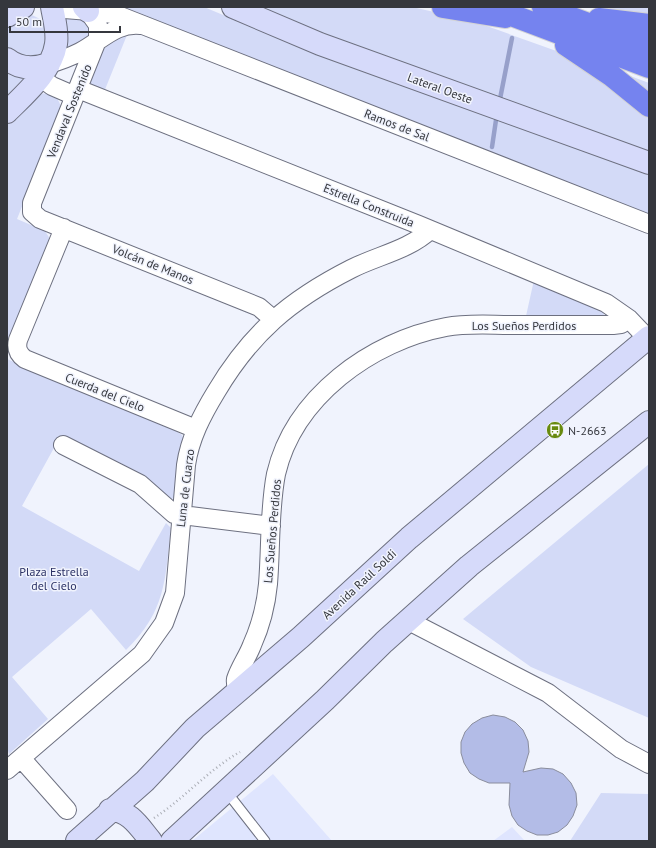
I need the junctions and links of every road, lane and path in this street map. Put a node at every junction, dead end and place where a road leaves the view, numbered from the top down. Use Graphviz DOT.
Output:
graph roads {
  1 [pos="13,7"];
  2 [pos="22,7"];
  3 [pos="49,7"];
  4 [pos="233,7"];
  5 [pos="443,7"];
  6 [pos="490,7"];
  7 [pos="86,9"];
  8 [pos="7,15"];
  9 [pos="542,17"];
  10 [pos="649,25"];
  11 [pos="146,26"];
  12 [pos="97,42"];
  13 [pos="649,47"];
  14 [pos="7,59"];
  15 [pos="649,67"];
  16 [pos="38,69"];
  17 [pos="76,93"];
  18 [pos="649,106"];
  19 [pos="7,112"];
  20 [pos="649,163"];
  21 [pos="32,212"];
  22 [pos="649,224"];
  23 [pos="64,228"];
  24 [pos="430,230"];
  25 [pos="629,318"];
  26 [pos="273,319"];
  27 [pos="648,338"];
  28 [pos="649,422"];
  29 [pos="196,429"];
  30 [pos="63,445"];
  31 [pos="182,516"];
  32 [pos="271,526"];
  33 [pos="407,620"];
  34 [pos="238,691"];
  35 [pos="21,758"];
  36 [pos="649,764"];
  37 [pos="7,770"];
  38 [pos="226,791"];
  39 [pos="67,810"];
  40 [pos="110,810"];
  41 [pos="77,841"];
  42 [pos="151,841"];
  43 [pos="172,841"];
  44 [pos="265,841"];
  1 -- 8 [label="main road"];
  2 -- 8 [label="main road"];
  3 -- 7 [label="street, Ramos de Sal"];
  3 -- 16 [label="main road"];
  4 -- 20 [label="main road, Lateral Oeste"];
  5 -- 9 [label="highway"];
  6 -- 9 [label="highway"];
  7 -- 11 [label="street, Ramos de Sal"];
  7 -- 12 [label="street, Vendaval Sostenido"];
  9 -- 10 [label="highway"];
  9 -- 13 [label="highway"];
  9 -- 15 [label="highway"];
  9 -- 18 [label="highway"];
  11 -- 12 [label="street, Ramos de Sal"];
  11 -- 22 [label="street, Ramos de Sal"];
  12 -- 16 [label="street, Ramos de Sal"];
  12 -- 17 [label="street, Vendaval Sostenido"];
  14 -- 16 [label="main road"];
  16 -- 17 [label="street, Estrella Construida"];
  16 -- 19 [label="main road"];
  17 -- 21 [label="street, Vendaval Sostenido"];
  17 -- 24 [label="street, Estrella Construida"];
  21 -- 23 [label="street, Volcán de Manos"];
  23 -- 26 [label="street, Volcán de Manos"];
  23 -- 29 [label="street, Cuerda del Cielo"];
  24 -- 25 [label="street, Estrella Construida"];
  24 -- 26 [label="street, Luna de Cuarzo"];
  25 -- 27 [label="street, Estrella Construida"];
  25 -- 32 [label="street, Los Sueños Perdidos"];
  26 -- 29 [label="street, Luna de Cuarzo"];
  27 -- 34 [label="main road, Avenida Raúl Soldi"];
  28 -- 33 [label="main road"];
  29 -- 31 [label="street, Luna de Cuarzo"];
  30 -- 31 [label="street"];
  31 -- 32 [label="street"];
  31 -- 35 [label="street, Luna de Cuarzo"];
  32 -- 34 [label="street, Los Sueños Perdidos"];
  33 -- 36 [label="street"];
  33 -- 38 [label="main road"];
  34 -- 40 [label="main road, Avenida Raúl Soldi"];
  35 -- 37 [label="street, Luna de Cuarzo"];
  35 -- 39 [label="street"];
  38 -- 43 [label="main road"];
  38 -- 44 [label="lane"];
  40 -- 41 [label="main road, Avenida Raúl Soldi"];
  40 -- 42 [label="main road"];
}
